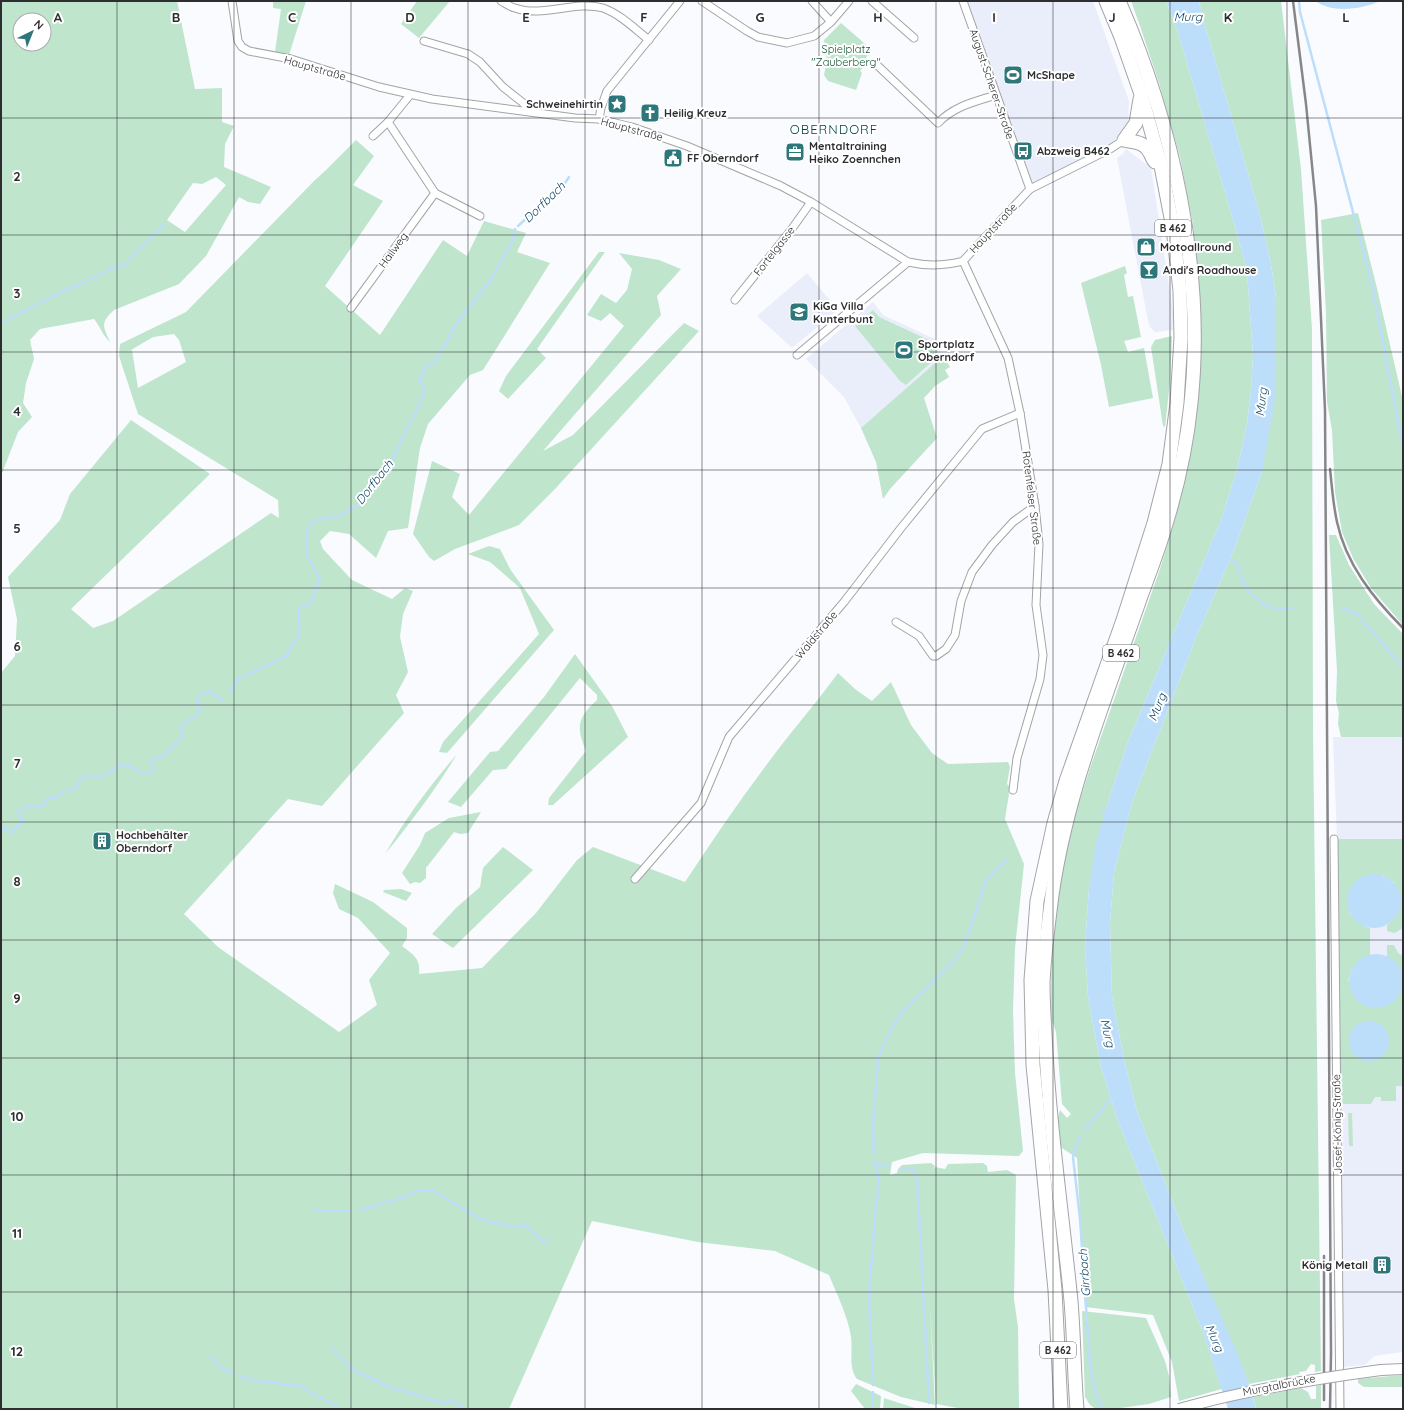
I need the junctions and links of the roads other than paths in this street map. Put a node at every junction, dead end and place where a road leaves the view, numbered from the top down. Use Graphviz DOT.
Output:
graph roads {
  1 [pos="232,1"];
  2 [pos="502,1"];
  3 [pos="680,1"];
  4 [pos="702,1"];
  5 [pos="812,1"];
  6 [pos="849,1"];
  7 [pos="872,1"];
  8 [pos="963,1"];
  9 [pos="1106,1"];
  10 [pos="1119,1"];
  11 [pos="831,22"];
  12 [pos="914,38"];
  13 [pos="648,40"];
  14 [pos="424,41"];
  15 [pos="877,65"];
  16 [pos="1141,94"];
  17 [pos="410,95"];
  18 [pos="996,95"];
  19 [pos="531,112"];
  20 [pos="599,119"];
  21 [pos="388,122"];
  22 [pos="373,136"];
  23 [pos="1124,140"];
  24 [pos="1161,166"];
  25 [pos="1030,189"];
  26 [pos="435,193"];
  27 [pos="811,202"];
  28 [pos="480,216"];
  29 [pos="963,261"];
  30 [pos="908,262"];
  31 [pos="735,300"];
  32 [pos="351,308"];
  33 [pos="797,355"];
  34 [pos="1020,413"];
  35 [pos="1036,506"];
  36 [pos="896,622"];
  37 [pos="1013,790"];
  38 [pos="1334,839"];
  39 [pos="635,879"];
  40 [pos="1403,1369"];
  41 [pos="1061,1409"];
  42 [pos="1077,1409"];
  43 [pos="1179,1409"];
  44 [pos="1340,1409"];
  1 -- 17 [label="street, Hauptstraße"];
  2 -- 13 [label="street"];
  3 -- 13 [label="street"];
  4 -- 11 [label="street"];
  5 -- 11 [label="street"];
  6 -- 11 [label="street"];
  7 -- 12 [label="street"];
  8 -- 18 [label="street, August-Scherer-Straße"];
  9 -- 16 [label="highway, B 462"];
  10 -- 42 [label="highway, B 462"];
  13 -- 20 [label="street"];
  14 -- 19 [label="street"];
  15 -- 18 [label="street"];
  16 -- 23 [label="highway"];
  16 -- 24 [label="highway, B 462"];
  17 -- 19 [label="street, Hauptstraße"];
  17 -- 21 [label="street"];
  18 -- 25 [label="street, August-Scherer-Straße"];
  19 -- 20 [label="street, Hauptstraße"];
  20 -- 27 [label="street, Hauptstraße"];
  21 -- 22 [label="street"];
  21 -- 26 [label="street"];
  23 -- 24 [label="highway"];
  23 -- 25 [label="street, Hauptstraße"];
  24 -- 41 [label="highway, B 462"];
  25 -- 29 [label="street, Hauptstraße"];
  26 -- 28 [label="street"];
  26 -- 32 [label="street, Hailweg"];
  27 -- 30 [label="street, Hauptstraße"];
  27 -- 31 [label="street, Fortelgasse"];
  29 -- 30 [label="street, Hauptstraße"];
  29 -- 34 [label="street, Rotenfelser Straße"];
  30 -- 33 [label="street"];
  34 -- 35 [label="street, Rotenfelser Straße"];
  34 -- 39 [label="street, Waldstraße"];
  35 -- 36 [label="street"];
  35 -- 37 [label="street, Rotenfelser Straße"];
  38 -- 44 [label="street, Josef-König-Straße"];
  40 -- 43 [label="street, Murgtalbrücke, bridge"];
}
